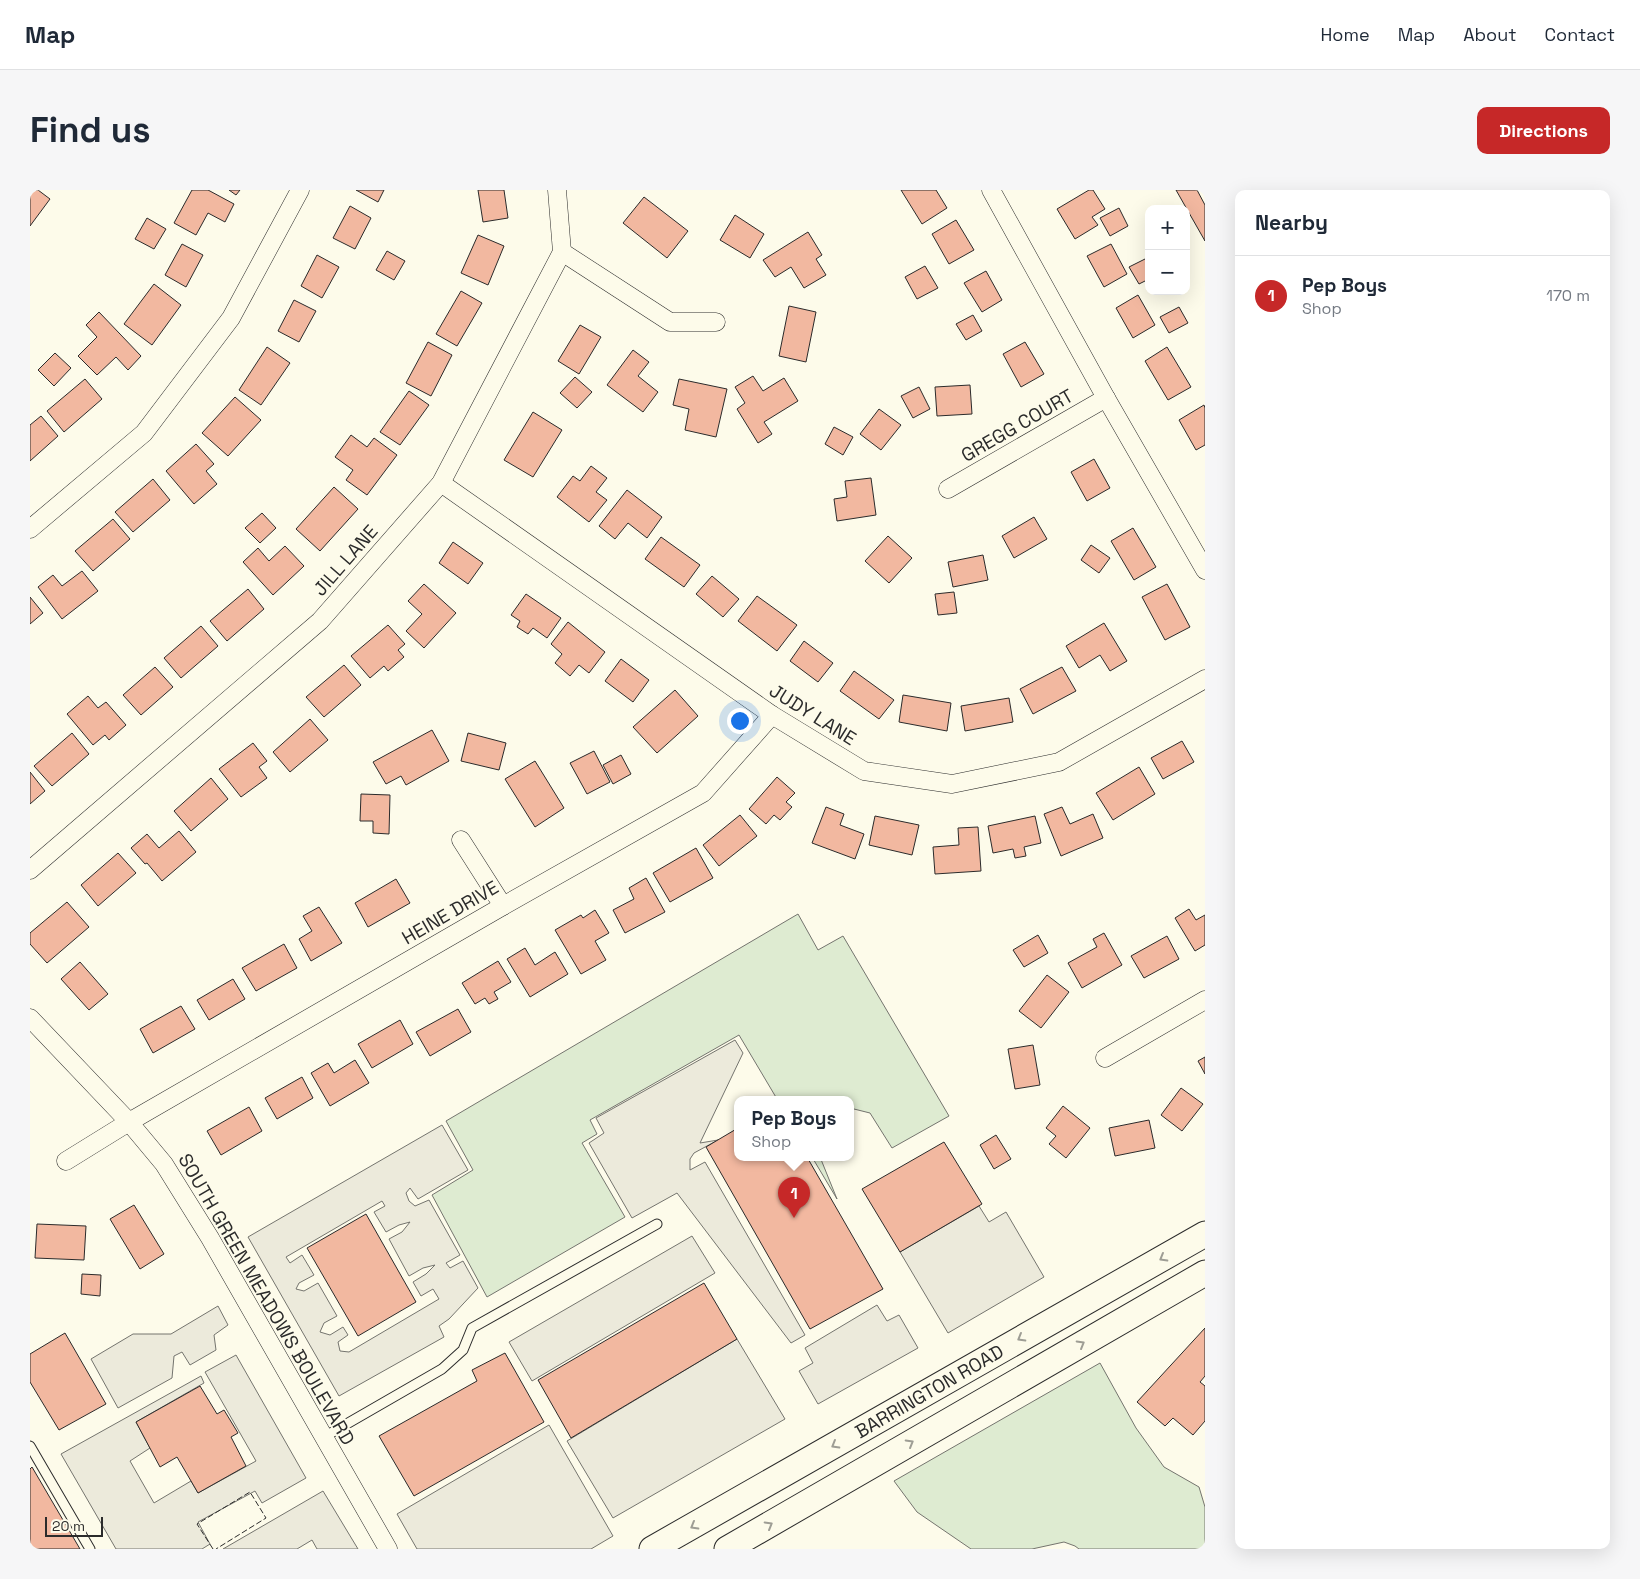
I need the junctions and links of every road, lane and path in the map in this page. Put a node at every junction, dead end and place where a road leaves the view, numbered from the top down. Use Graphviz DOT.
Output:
graph roads {
  1 [pos="300,190"];
  2 [pos="557,190"];
  3 [pos="991,190"];
  4 [pos="562,252"];
  5 [pos="716,322"];
  6 [pos="1106,398"];
  7 [pos="441,483"];
  8 [pos="948,489"];
  9 [pos="30,530"];
  10 [pos="1205,570"];
  11 [pos="1205,679"];
  12 [pos="772,715"];
  13 [pos="461,840"];
  14 [pos="30,870"];
  15 [pos="503,906"];
  16 [pos="1205,1000"];
  17 [pos="30,1018"];
  18 [pos="1105,1058"];
  19 [pos="129,1122"];
  20 [pos="66,1161"];
  21 [pos="657,1224"];
  22 [pos="1205,1234"];
  23 [pos="1205,1272"];
  24 [pos="324,1437"];
  25 [pos="30,1446"];
  26 [pos="90,1549"];
  27 [pos="388,1549"];
  28 [pos="652,1549"];
  29 [pos="727,1549"];
  1 -- 9 [label="street"];
  2 -- 4 [label="street"];
  3 -- 6 [label="street"];
  4 -- 5 [label="street"];
  4 -- 7 [label="street, JILL LANE"];
  6 -- 8 [label="street, GREGG COURT"];
  6 -- 10 [label="street"];
  7 -- 12 [label="street, JUDY LANE"];
  7 -- 14 [label="street, JILL LANE"];
  11 -- 12 [label="street, JUDY LANE"];
  12 -- 15 [label="street, HEINE DRIVE"];
  13 -- 15 [label="street"];
  15 -- 19 [label="street, HEINE DRIVE"];
  16 -- 18 [label="street"];
  17 -- 19 [label="street, SOUTH GREEN MEADOWS BOULEVARD"];
  19 -- 20 [label="street, HEINE DRIVE"];
  19 -- 24 [label="street, SOUTH GREEN MEADOWS BOULEVARD"];
  21 -- 24 [label="lane"];
  22 -- 28 [label="main road, BARRINGTON ROAD, one-way"];
  29 -- 23 [label="main road, BARRINGTON ROAD, one-way"];
  24 -- 27 [label="street, SOUTH GREEN MEADOWS BOULEVARD"];
  25 -- 26 [label="lane"];
}
